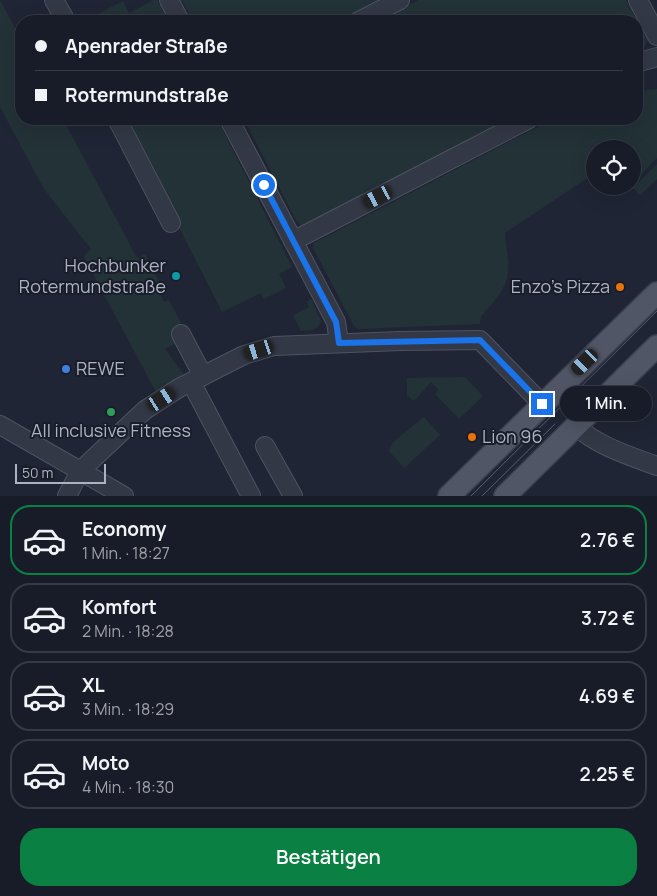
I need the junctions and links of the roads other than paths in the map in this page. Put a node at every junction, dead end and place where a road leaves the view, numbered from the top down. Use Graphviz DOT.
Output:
graph roads {
  1 [pos="54,0"];
  2 [pos="169,0"];
  3 [pos="400,0"];
  4 [pos="638,0"];
  5 [pos="63,15"];
  6 [pos="177,15"];
  7 [pos="371,15"];
  8 [pos="657,36"];
  9 [pos="657,57"];
  10 [pos="643,61"];
  11 [pos="120,125"];
  12 [pos="232,125"];
  13 [pos="517,125"];
  14 [pos="171,223"];
  15 [pos="293,240"];
  16 [pos="657,293"];
  17 [pos="181,334"];
  18 [pos="339,343"];
  19 [pos="657,346"];
  20 [pos="197,379"];
  21 [pos="537,398"];
  22 [pos="0,425"];
  23 [pos="576,426"];
  24 [pos="265,446"];
  25 [pos="657,466"];
  26 [pos="80,470"];
  27 [pos="66,496"];
  28 [pos="124,496"];
  29 [pos="251,496"];
  30 [pos="293,496"];
  31 [pos="449,496"];
  32 [pos="505,496"];
  1 -- 5 [label="street"];
  2 -- 6 [label="street"];
  3 -- 7 [label="street"];
  4 -- 8 [label="street"];
  9 -- 10 [label="street"];
  11 -- 14 [label="street"];
  12 -- 15 [label="street"];
  13 -- 15 [label="street"];
  15 -- 18 [label="street"];
  16 -- 21 [label="main road"];
  17 -- 20 [label="street"];
  18 -- 20 [label="street"];
  18 -- 21 [label="street"];
  19 -- 23 [label="main road"];
  20 -- 26 [label="street"];
  20 -- 29 [label="street"];
  21 -- 31 [label="main road"];
  22 -- 26 [label="street"];
  23 -- 25 [label="street"];
  23 -- 32 [label="main road"];
  24 -- 30 [label="street"];
  26 -- 27 [label="street"];
  26 -- 28 [label="street"];
}
